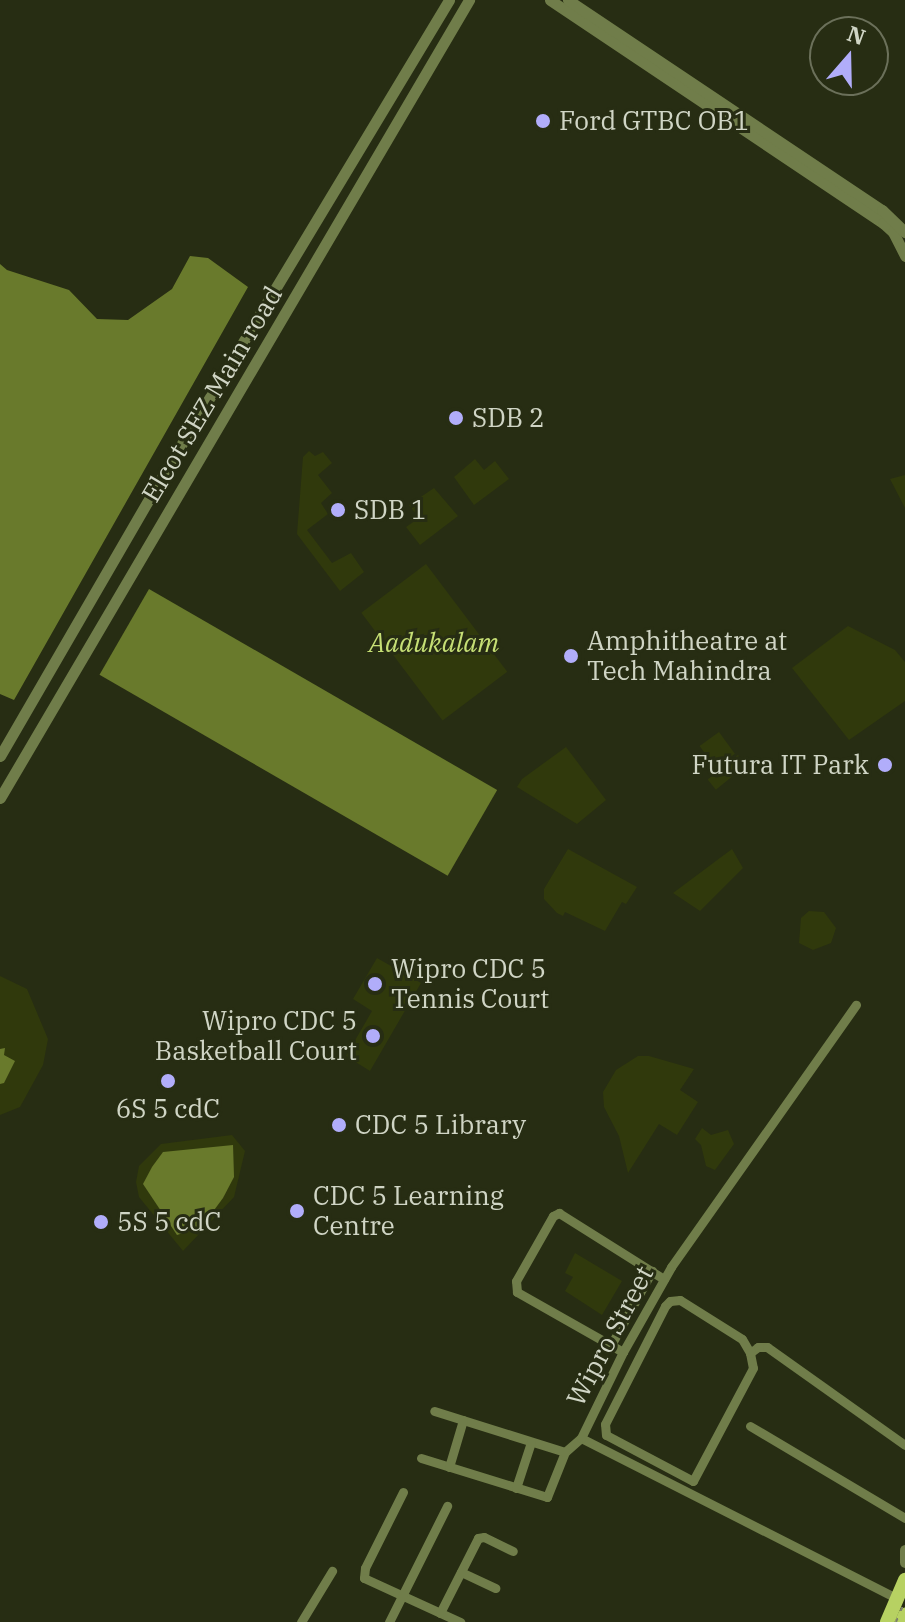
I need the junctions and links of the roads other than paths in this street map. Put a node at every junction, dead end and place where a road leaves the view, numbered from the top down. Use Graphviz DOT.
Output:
graph roads {
  1 [pos="469,0"];
  2 [pos="550,0"];
  3 [pos="568,0"];
  4 [pos="448,1"];
  5 [pos="865,204"];
  6 [pos="905,232"];
  7 [pos="905,256"];
  8 [pos="34,699"];
  9 [pos="53,708"];
  10 [pos="0,756"];
  11 [pos="0,798"];
  12 [pos="856,1005"];
  13 [pos="652,1271"];
  14 [pos="664,1279"];
  15 [pos="611,1345"];
  16 [pos="623,1352"];
  17 [pos="750,1353"];
  18 [pos="434,1411"];
  19 [pos="463,1420"];
  20 [pos="750,1426"];
  21 [pos="581,1438"];
  22 [pos="531,1442"];
  23 [pos="905,1445"];
  24 [pos="565,1452"];
  25 [pos="421,1458"];
  26 [pos="449,1467"];
  27 [pos="693,1481"];
  28 [pos="516,1488"];
  29 [pos="403,1492"];
  30 [pos="688,1492"];
  31 [pos="447,1506"];
  32 [pos="905,1518"];
  33 [pos="905,1550"];
  34 [pos="513,1551"];
  35 [pos="905,1562"];
  36 [pos="332,1571"];
  37 [pos="461,1572"];
  38 [pos="905,1580"];
  39 [pos="495,1588"];
  40 [pos="403,1596"];
  41 [pos="897,1598"];
  42 [pos="440,1613"];
  43 [pos="905,1615"];
  44 [pos="301,1622"];
  45 [pos="389,1622"];
  46 [pos="460,1622"];
  47 [pos="887,1622"];
  48 [pos="902,1622"];
  1 -- 9 [label="street, Elcot SEZ Main road"];
  2 -- 5 [label="street"];
  3 -- 5 [label="street"];
  4 -- 8 [label="street, Elcot SEZ Main road"];
  5 -- 6 [label="street"];
  5 -- 7 [label="street"];
  8 -- 9 [label="street"];
  8 -- 10 [label="street, Elcot SEZ Main road"];
  9 -- 11 [label="street, Elcot SEZ Main road"];
  12 -- 14 [label="street, Wipro Street"];
  13 -- 14 [label="street"];
  13 -- 15 [label="street"];
  13 -- 15 [label="street"];
  14 -- 16 [label="street, Wipro Street"];
  15 -- 16 [label="street"];
  16 -- 21 [label="street, Wipro Street"];
  17 -- 23 [label="street"];
  17 -- 27 [label="street"];
  17 -- 27 [label="street"];
  18 -- 19 [label="street"];
  19 -- 22 [label="street"];
  19 -- 26 [label="street"];
  20 -- 32 [label="street"];
  21 -- 24 [label="street"];
  21 -- 30 [label="street, Wipro Street"];
  22 -- 24 [label="street"];
  22 -- 28 [label="street"];
  24 -- 28 [label="street"];
  25 -- 26 [label="street"];
  26 -- 28 [label="street"];
  27 -- 30 [label="street"];
  29 -- 40 [label="street"];
  30 -- 41 [label="street, Wipro Street"];
  31 -- 40 [label="street"];
  33 -- 35 [label="street"];
  34 -- 37 [label="street"];
  36 -- 44 [label="street"];
  37 -- 39 [label="street"];
  37 -- 42 [label="street"];
  38 -- 41 [label="main road"];
  40 -- 42 [label="street"];
  40 -- 45 [label="street"];
  41 -- 47 [label="main road"];
  42 -- 46 [label="street"];
  43 -- 48 [label="main road"];
}
